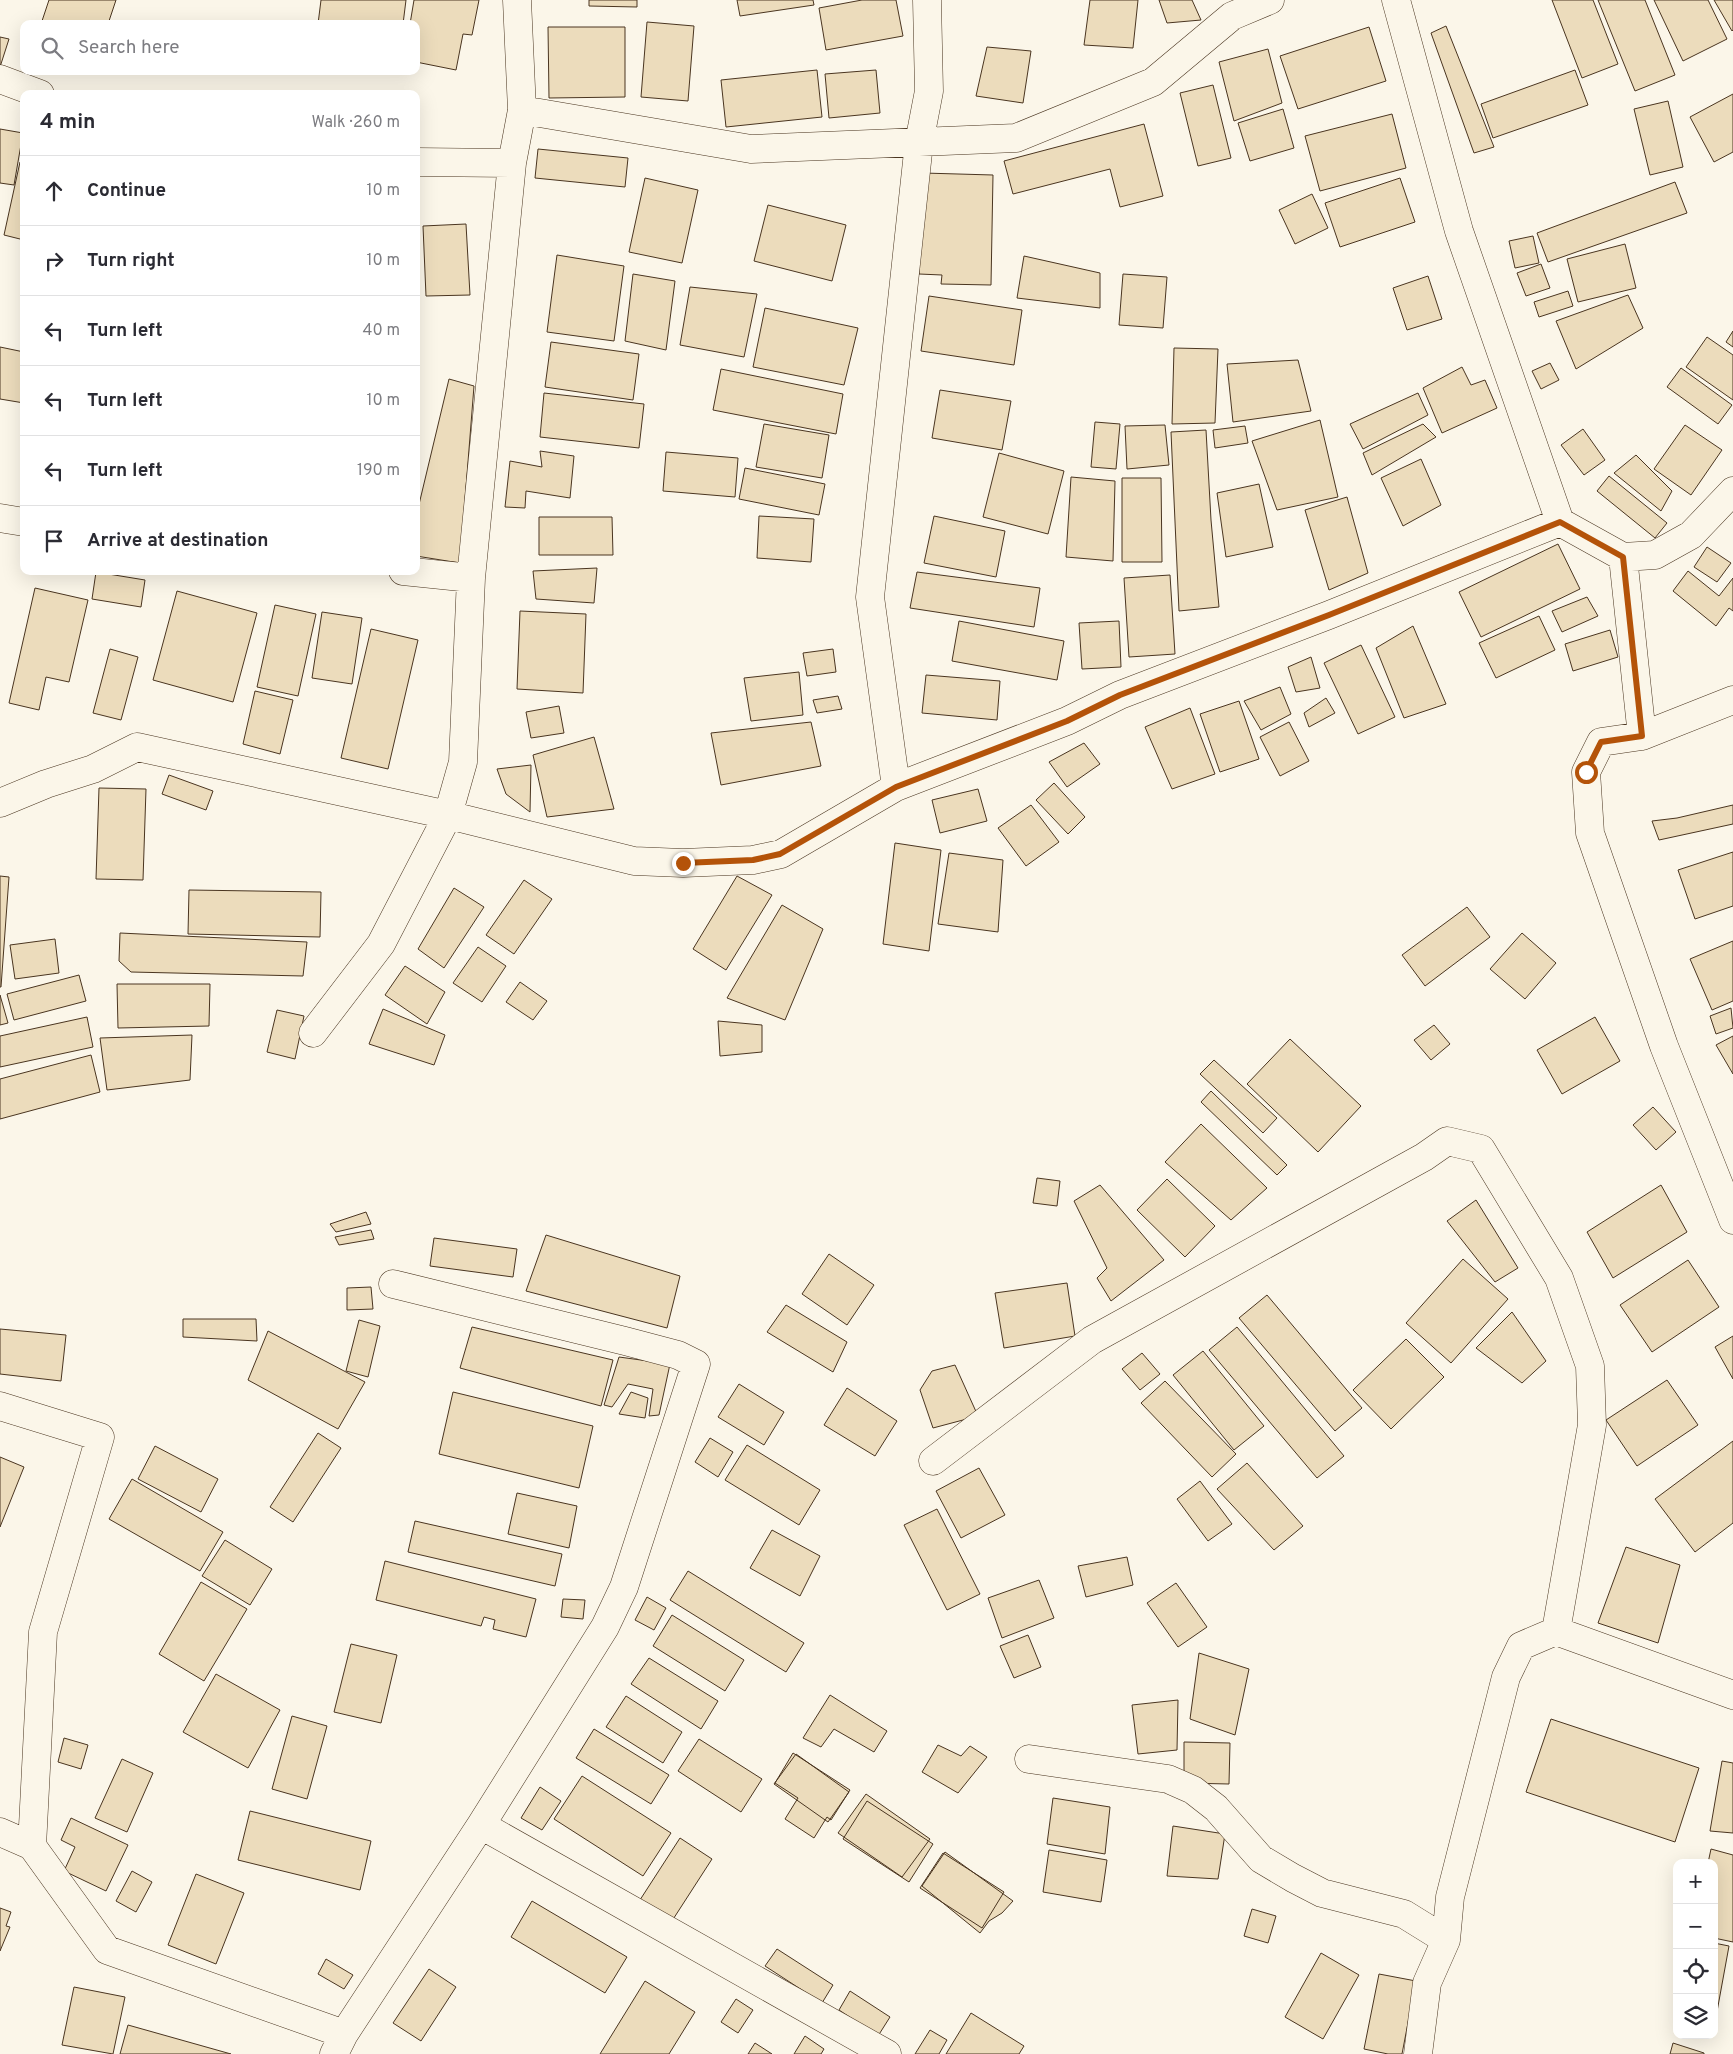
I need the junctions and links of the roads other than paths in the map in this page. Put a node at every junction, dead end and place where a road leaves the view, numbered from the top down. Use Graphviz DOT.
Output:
graph roads {
  1 [pos="517,0"];
  2 [pos="927,0"];
  3 [pos="1270,0"];
  4 [pos="1396,0"];
  5 [pos="0,79"];
  6 [pos="29,90"];
  7 [pos="522,110"];
  8 [pos="919,143"];
  9 [pos="420,162"];
  10 [pos="512,164"];
  11 [pos="1733,491"];
  12 [pos="0,518"];
  13 [pos="20,521"];
  14 [pos="1560,522"];
  15 [pos="1623,557"];
  16 [pos="420,573"];
  17 [pos="471,578"];
  18 [pos="1733,700"];
  19 [pos="1642,736"];
  20 [pos="896,787"];
  21 [pos="0,803"];
  22 [pos="448,815"];
  23 [pos="313,1033"];
  24 [pos="1733,1220"];
  25 [pos="393,1284"];
  26 [pos="0,1406"];
  27 [pos="933,1461"];
  28 [pos="1556,1631"];
  29 [pos="1733,1695"];
  30 [pos="1029,1759"];
  31 [pos="481,1825"];
  32 [pos="0,1832"];
  33 [pos="32,1846"];
  34 [pos="1450,1897"];
  35 [pos="1404,1914"];
  36 [pos="1446,1940"];
  37 [pos="339,2044"];
  38 [pos="887,2054"];
  39 [pos="1418,2054"];
  1 -- 7 [label="street"];
  2 -- 8 [label="street"];
  3 -- 8 [label="street"];
  4 -- 14 [label="street"];
  5 -- 6 [label="street"];
  7 -- 8 [label="street"];
  7 -- 10 [label="street"];
  8 -- 20 [label="street"];
  9 -- 10 [label="street"];
  10 -- 17 [label="street"];
  11 -- 15 [label="street"];
  12 -- 13 [label="street"];
  14 -- 15 [label="street"];
  14 -- 20 [label="street"];
  15 -- 19 [label="street"];
  16 -- 17 [label="street"];
  17 -- 22 [label="street"];
  18 -- 19 [label="street"];
  19 -- 24 [label="street"];
  20 -- 22 [label="street"];
  21 -- 22 [label="street"];
  22 -- 23 [label="street"];
  25 -- 31 [label="street"];
  26 -- 33 [label="street"];
  27 -- 28 [label="street"];
  28 -- 29 [label="street"];
  28 -- 34 [label="street"];
  30 -- 35 [label="street"];
  31 -- 37 [label="street"];
  31 -- 38 [label="street"];
  32 -- 33 [label="street"];
  33 -- 37 [label="street"];
  34 -- 35 [label="street"];
  34 -- 36 [label="street"];
  35 -- 36 [label="street"];
  36 -- 39 [label="street"];
}
